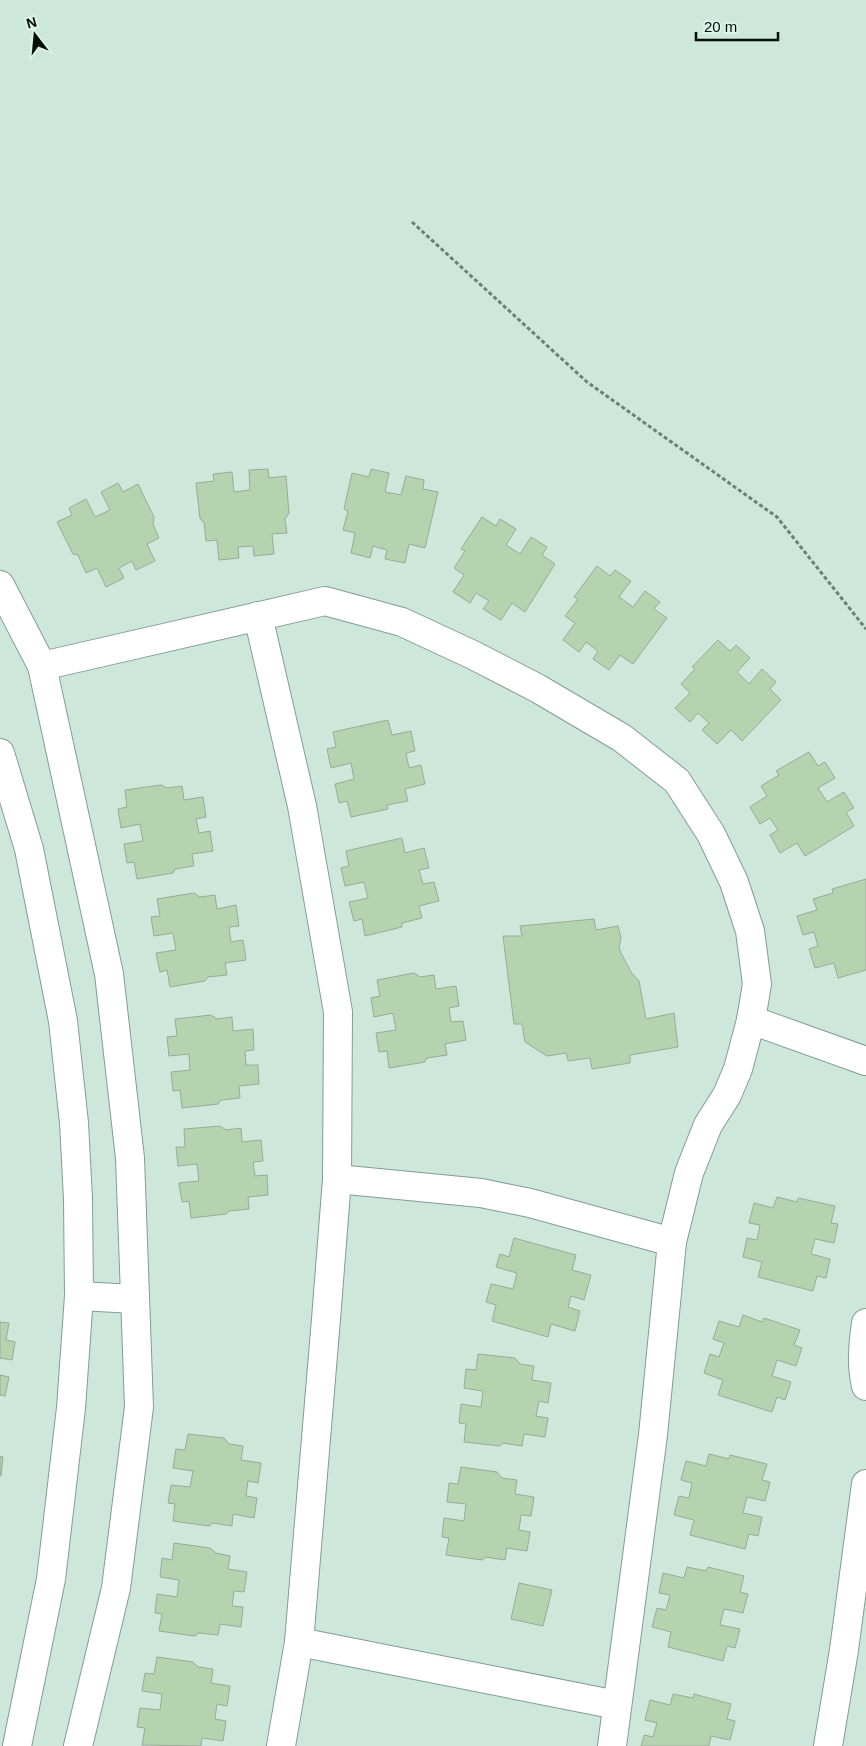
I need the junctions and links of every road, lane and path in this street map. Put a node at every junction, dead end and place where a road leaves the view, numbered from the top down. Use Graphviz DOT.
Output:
graph roads {
  1 [pos="412,222"];
  2 [pos="0,585"];
  3 [pos="258,616"];
  4 [pos="866,629"];
  5 [pos="42,666"];
  6 [pos="0,753"];
  7 [pos="751,1020"];
  8 [pos="866,1061"];
  9 [pos="336,1180"];
  10 [pos="672,1242"];
  11 [pos="79,1296"];
  12 [pos="135,1299"];
  13 [pos="866,1323"];
  14 [pos="866,1386"];
  15 [pos="866,1484"];
  16 [pos="299,1642"];
  17 [pos="617,1704"];
  18 [pos="17,1746"];
  19 [pos="78,1746"];
  20 [pos="281,1746"];
  21 [pos="612,1746"];
  22 [pos="828,1746"];
  1 -- 4 [label="path"];
  2 -- 5 [label="street"];
  3 -- 5 [label="street"];
  3 -- 7 [label="street"];
  3 -- 9 [label="street"];
  5 -- 12 [label="street"];
  6 -- 11 [label="street"];
  7 -- 8 [label="street"];
  7 -- 10 [label="street"];
  9 -- 10 [label="street"];
  9 -- 16 [label="street"];
  10 -- 17 [label="street"];
  11 -- 12 [label="street"];
  11 -- 18 [label="street"];
  12 -- 19 [label="street"];
  13 -- 14 [label="street"];
  15 -- 22 [label="street"];
  16 -- 17 [label="street"];
  16 -- 20 [label="street"];
  17 -- 21 [label="street"];
}
